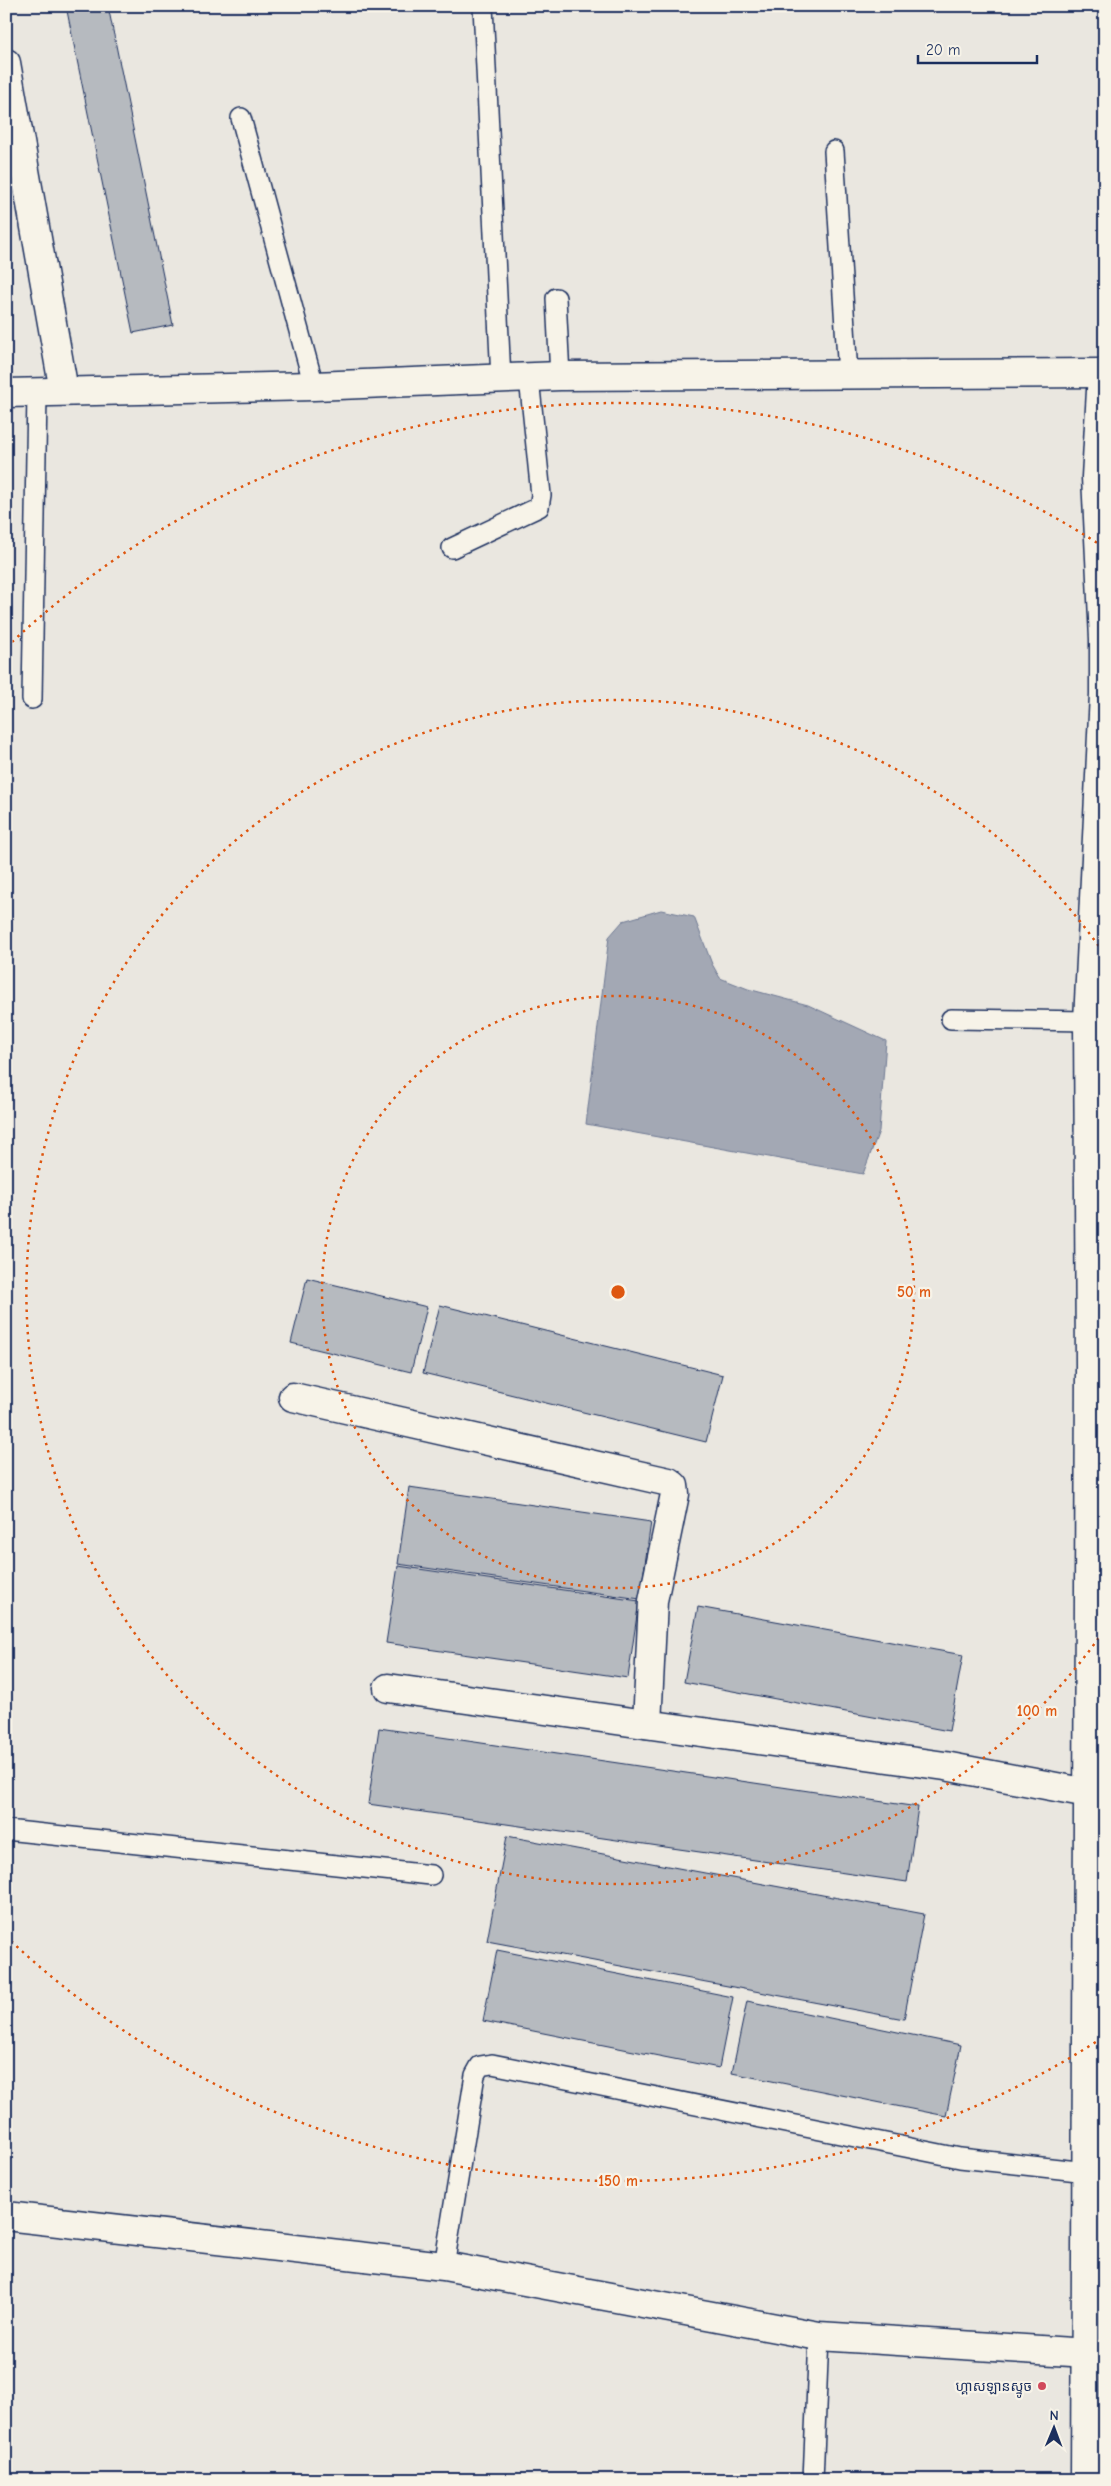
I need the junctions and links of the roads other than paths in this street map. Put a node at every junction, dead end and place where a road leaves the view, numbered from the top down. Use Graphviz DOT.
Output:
graph roads {
  1 [pos="483,6"];
  2 [pos="6,63"];
  3 [pos="240,118"];
  4 [pos="834,151"];
  5 [pos="556,298"];
  6 [pos="1103,373"];
  7 [pos="848,375"];
  8 [pos="560,376"];
  9 [pos="529,378"];
  10 [pos="501,379"];
  11 [pos="314,386"];
  12 [pos="64,391"];
  13 [pos="6,393"];
  14 [pos="37,393"];
  15 [pos="452,548"];
  16 [pos="1105,694"];
  17 [pos="32,699"];
  18 [pos="951,1020"];
  19 [pos="1088,1021"];
  20 [pos="292,1397"];
  21 [pos="388,1688"];
  22 [pos="647,1724"];
  23 [pos="1088,1793"];
  24 [pos="6,1830"];
  25 [pos="431,1875"];
  26 [pos="1087,2172"];
  27 [pos="6,2216"];
  28 [pos="444,2266"];
  29 [pos="819,2336"];
  30 [pos="1096,2354"];
  31 [pos="813,2480"];
  32 [pos="1085,2480"];
  1 -- 10 [label="lane"];
  2 -- 12 [label="street"];
  3 -- 11 [label="lane"];
  4 -- 7 [label="lane"];
  5 -- 8 [label="lane"];
  6 -- 7 [label="street"];
  6 -- 16 [label="street"];
  7 -- 8 [label="street"];
  8 -- 9 [label="street"];
  9 -- 10 [label="street"];
  9 -- 15 [label="lane"];
  10 -- 11 [label="street"];
  11 -- 12 [label="street"];
  12 -- 14 [label="street"];
  13 -- 14 [label="street"];
  14 -- 17 [label="lane"];
  16 -- 19 [label="street"];
  18 -- 19 [label="lane"];
  19 -- 23 [label="street"];
  20 -- 22 [label="street"];
  21 -- 22 [label="street"];
  22 -- 23 [label="street"];
  23 -- 26 [label="street"];
  24 -- 25 [label="lane"];
  26 -- 28 [label="lane"];
  26 -- 30 [label="street"];
  27 -- 28 [label="street"];
  28 -- 29 [label="street"];
  29 -- 30 [label="street"];
  29 -- 31 [label="lane"];
  30 -- 32 [label="street"];
}
